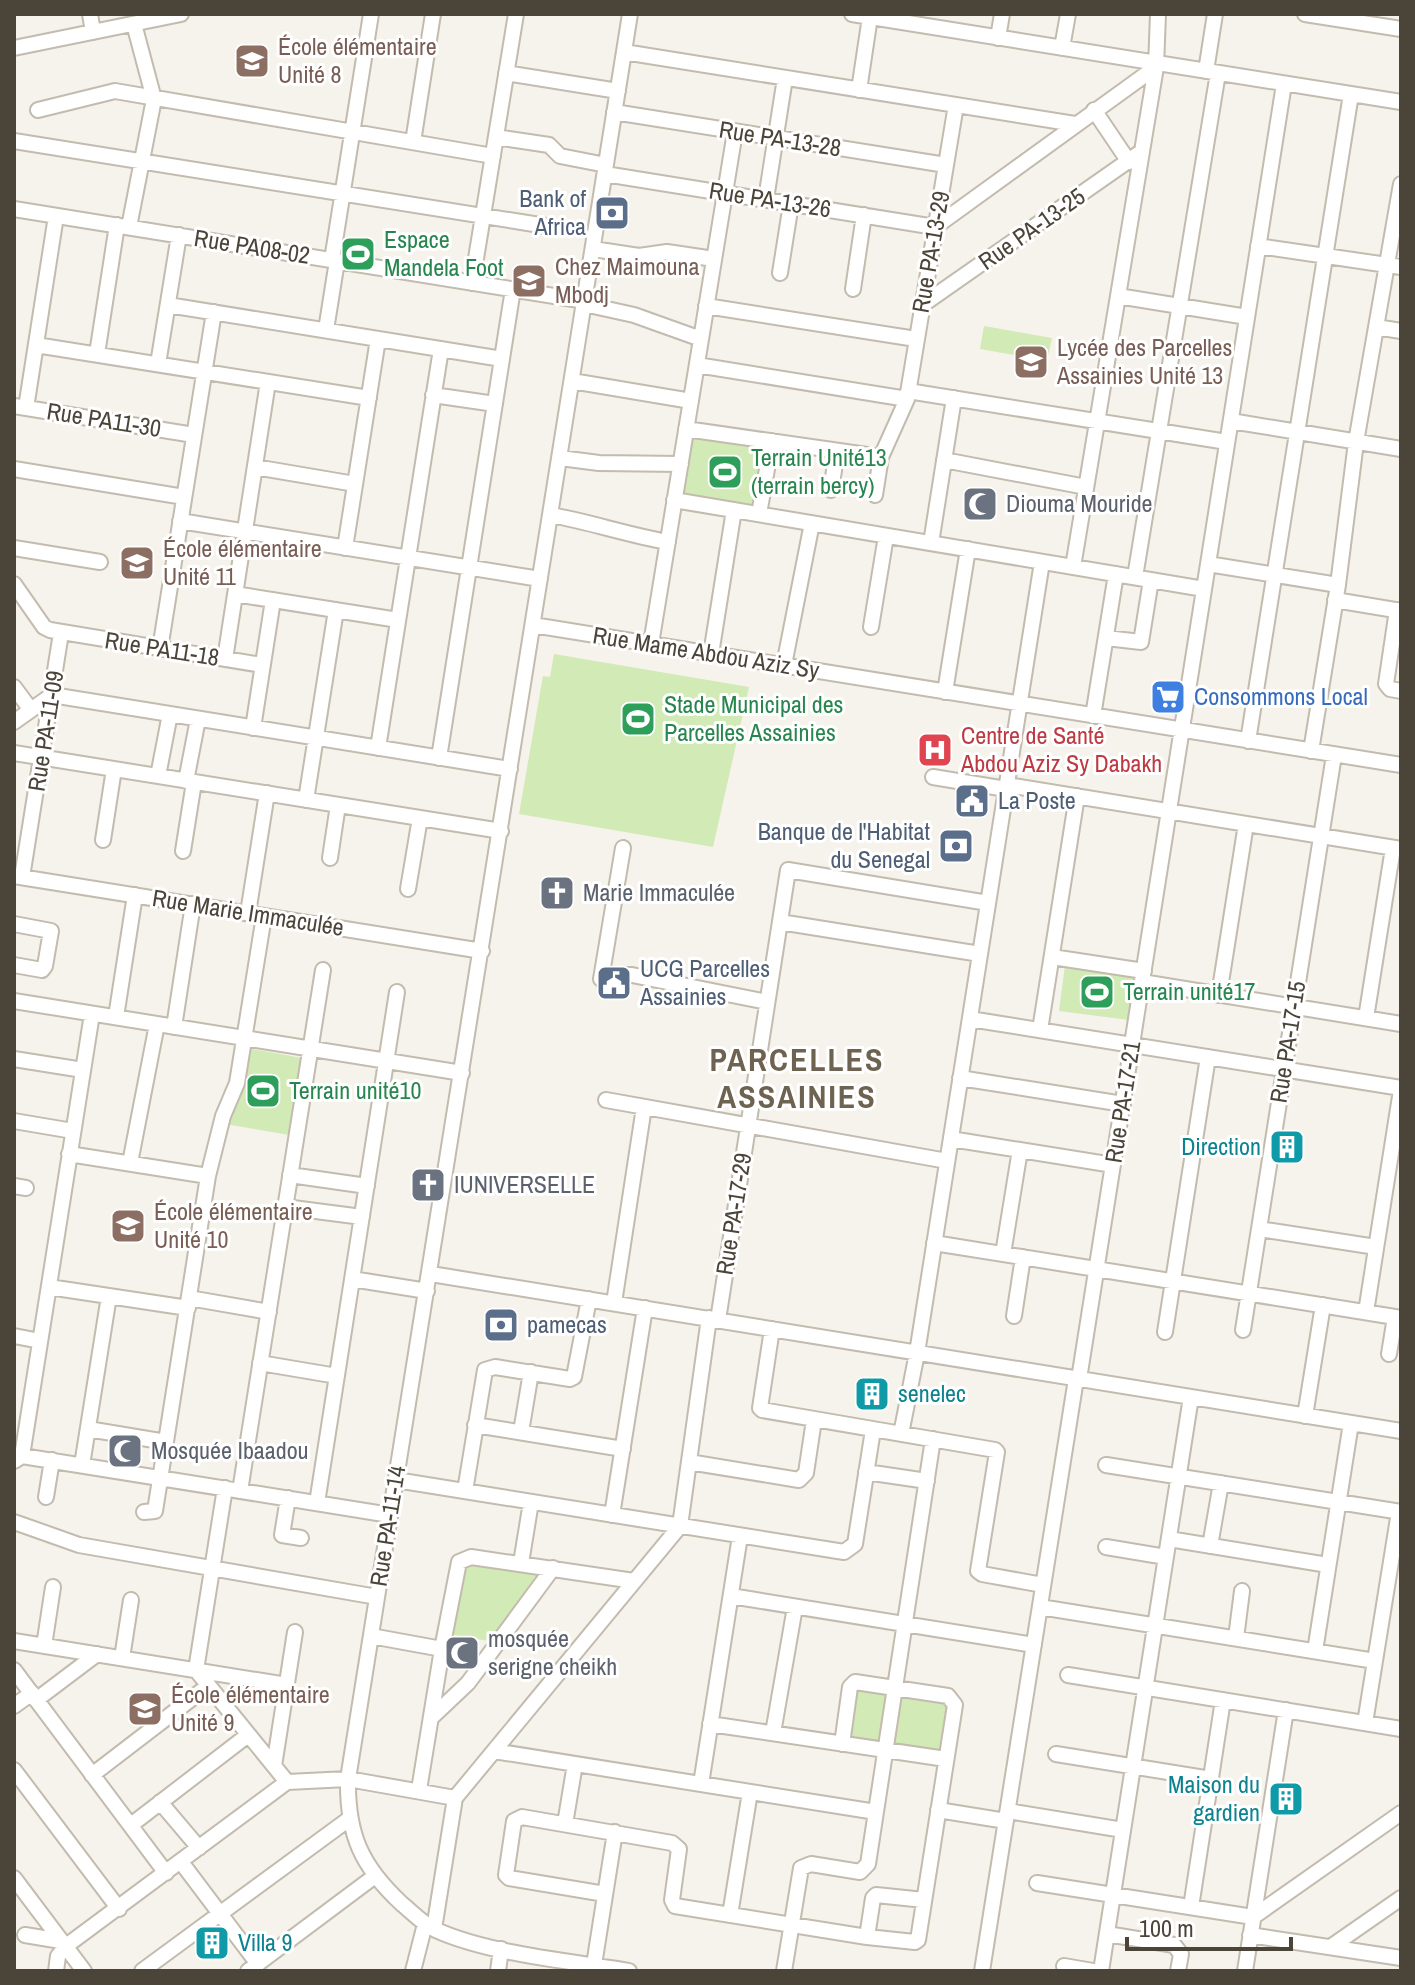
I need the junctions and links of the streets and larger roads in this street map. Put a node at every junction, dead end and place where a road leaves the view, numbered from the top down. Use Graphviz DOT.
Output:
graph roads {
  1 [pos="90,14"];
  2 [pos="181,14"];
  3 [pos="371,14"];
  4 [pos="516,14"];
  5 [pos="630,14"];
  6 [pos="852,14"];
  7 [pos="1002,14"];
  8 [pos="1068,14"];
  9 [pos="1158,14"];
  10 [pos="1215,14"];
  11 [pos="1305,14"];
  12 [pos="428,15"];
  13 [pos="162,16"];
  14 [pos="870,17"];
  15 [pos="941,21"];
  16 [pos="1394,23"];
  17 [pos="134,24"];
  18 [pos="93,32"];
  19 [pos="998,38"];
  20 [pos="14,48"];
  21 [pos="1062,48"];
  22 [pos="624,52"];
  23 [pos="1156,65"];
  24 [pos="1212,72"];
  25 [pos="506,73"];
  26 [pos="785,78"];
  27 [pos="1284,84"];
  28 [pos="859,90"];
  29 [pos="618,91"];
  30 [pos="1351,94"];
  31 [pos="154,99"];
  32 [pos="1401,102"];
  33 [pos="956,105"];
  34 [pos="38,110"];
  35 [pos="1094,110"];
  36 [pos="614,112"];
  37 [pos="1075,124"];
  38 [pos="352,132"];
  39 [pos="735,132"];
  40 [pos="496,137"];
  41 [pos="776,138"];
  42 [pos="14,141"];
  43 [pos="413,142"];
  44 [pos="493,156"];
  45 [pos="1135,157"];
  46 [pos="142,161"];
  47 [pos="946,165"];
  48 [pos="605,169"];
  49 [pos="1401,184"];
  50 [pos="343,193"];
  51 [pos="725,193"];
  52 [pos="766,199"];
  53 [pos="791,204"];
  54 [pos="14,209"];
  55 [pos="864,215"];
  56 [pos="56,216"];
  57 [pos="483,216"];
  58 [pos="123,226"];
  59 [pos="546,226"];
  60 [pos="935,227"];
  61 [pos="179,235"];
  62 [pos="1258,246"];
  63 [pos="593,249"];
  64 [pos="1325,256"];
  65 [pos="714,259"];
  66 [pos="334,260"];
  67 [pos="1395,266"];
  68 [pos="780,273"];
  69 [pos="472,283"];
  70 [pos="513,289"];
  71 [pos="853,289"];
  72 [pos="1118,296"];
  73 [pos="584,302"];
  74 [pos="168,305"];
  75 [pos="922,305"];
  76 [pos="706,306"];
  77 [pos="1179,306"];
  78 [pos="214,312"];
  79 [pos="1247,317"];
  80 [pos="1376,327"];
  81 [pos="326,330"];
  82 [pos="1401,331"];
  83 [pos="378,339"];
  84 [pos="701,339"];
  85 [pos="916,339"];
  86 [pos="36,345"];
  87 [pos="441,349"];
  88 [pos="97,354"];
  89 [pos="502,359"];
  90 [pos="158,364"];
  91 [pos="697,365"];
  92 [pos="204,372"];
  93 [pos="572,381"];
  94 [pos="268,382"];
  95 [pos="433,395"];
  96 [pos="907,395"];
  97 [pos="369,398"];
  98 [pos="954,398"];
  99 [pos="691,401"];
  100 [pos="495,404"];
  101 [pos="20,407"];
  102 [pos="1097,421"];
  103 [pos="1231,421"];
  104 [pos="686,429"];
  105 [pos="1159,431"];
  106 [pos="1297,432"];
  107 [pos="194,435"];
  108 [pos="772,441"];
  109 [pos="1227,442"];
  110 [pos="1356,442"];
  111 [pos="1401,449"];
  112 [pos="837,451"];
  113 [pos="881,457"];
  114 [pos="560,458"];
  115 [pos="944,460"];
  116 [pos="681,464"];
  117 [pos="255,467"];
  118 [pos="14,469"];
  119 [pos="355,484"];
  120 [pos="1086,487"];
  121 [pos="831,490"];
  122 [pos="875,495"];
  123 [pos="184,497"];
  124 [pos="674,500"];
  125 [pos="734,510"];
  126 [pos="759,514"];
  127 [pos="551,515"];
  128 [pos="180,521"];
  129 [pos="812,523"];
  130 [pos="245,532"];
  131 [pos="886,536"];
  132 [pos="668,542"];
  133 [pos="931,543"];
  134 [pos="14,548"];
  135 [pos="345,548"];
  136 [pos="968,549"];
  137 [pos="408,558"];
  138 [pos="100,562"];
  139 [pos="1042,562"];
  140 [pos="1208,564"];
  141 [pos="1073,567"];
  142 [pos="469,568"];
  143 [pos="1116,574"];
  144 [pos="1275,574"];
  145 [pos="1135,577"];
  146 [pos="540,579"];
  147 [pos="1151,580"];
  148 [pos="14,584"];
  149 [pos="1338,585"];
  150 [pos="1204,589"];
  151 [pos="235,594"];
  152 [pos="273,600"];
  153 [pos="1335,600"];
  154 [pos="336,610"];
  155 [pos="1399,611"];
  156 [pos="398,620"];
  157 [pos="533,625"];
  158 [pos="871,627"];
  159 [pos="61,633"];
  160 [pos="1106,638"];
  161 [pos="651,644"];
  162 [pos="160,649"];
  163 [pos="711,654"];
  164 [pos="225,659"];
  165 [pos="262,665"];
  166 [pos="784,665"];
  167 [pos="14,687"];
  168 [pos="1401,691"];
  169 [pos="945,692"];
  170 [pos="52,695"];
  171 [pos="1019,704"];
  172 [pos="31,710"];
  173 [pos="170,714"];
  174 [pos="1093,716"];
  175 [pos="198,719"];
  176 [pos="14,722"];
  177 [pos="253,728"];
  178 [pos="1182,730"];
  179 [pos="316,738"];
  180 [pos="1248,741"];
  181 [pos="378,748"];
  182 [pos="1311,751"];
  183 [pos="14,753"];
  184 [pos="1334,755"];
  185 [pos="43,757"];
  186 [pos="439,758"];
  187 [pos="1401,765"];
  188 [pos="114,769"];
  189 [pos="510,769"];
  190 [pos="158,776"];
  191 [pos="933,777"];
  192 [pos="190,781"];
  193 [pos="1006,787"];
  194 [pos="267,793"];
  195 [pos="1077,796"];
  196 [pos="306,800"];
  197 [pos="338,805"];
  198 [pos="1169,811"];
  199 [pos="420,818"];
  200 [pos="1246,824"];
  201 [pos="501,831"];
  202 [pos="1321,836"];
  203 [pos="103,840"];
  204 [pos="623,848"];
  205 [pos="1397,848"];
  206 [pos="183,851"];
  207 [pos="330,858"];
  208 [pos="18,876"];
  209 [pos="408,889"];
  210 [pos="135,895"];
  211 [pos="988,903"];
  212 [pos="193,904"];
  213 [pos="248,913"];
  214 [pos="264,916"];
  215 [pos="780,922"];
  216 [pos="14,924"];
  217 [pos="482,951"];
  218 [pos="980,954"];
  219 [pos="1052,957"];
  220 [pos="14,965"];
  221 [pos="323,970"];
  222 [pos="1143,976"];
  223 [pos="397,992"];
  224 [pos="1219,995"];
  225 [pos="14,1001"];
  226 [pos="767,1002"];
  227 [pos="1294,1007"];
  228 [pos="92,1014"];
  229 [pos="116,1017"];
  230 [pos="1366,1018"];
  231 [pos="970,1019"];
  232 [pos="157,1024"];
  233 [pos="1401,1024"];
  234 [pos="174,1027"];
  235 [pos="1040,1030"];
  236 [pos="246,1038"];
  237 [pos="1132,1045"];
  238 [pos="310,1049"];
  239 [pos="1208,1057"];
  240 [pos="14,1059"];
  241 [pos="387,1061"];
  242 [pos="1284,1069"];
  243 [pos="83,1070"];
  244 [pos="462,1073"];
  245 [pos="960,1078"];
  246 [pos="1401,1089"];
  247 [pos="606,1100"];
  248 [pos="1123,1104"];
  249 [pos="644,1107"];
  250 [pos="14,1121"];
  251 [pos="748,1125"];
  252 [pos="73,1131"];
  253 [pos="951,1139"];
  254 [pos="1020,1150"];
  255 [pos="69,1154"];
  256 [pos="947,1161"];
  257 [pos="130,1163"];
  258 [pos="1395,1163"];
  259 [pos="1113,1165"];
  260 [pos="290,1175"];
  261 [pos="208,1176"];
  262 [pos="367,1186"];
  263 [pos="285,1207"];
  264 [pos="362,1217"];
  265 [pos="1259,1229"];
  266 [pos="934,1243"];
  267 [pos="1376,1247"];
  268 [pos="1003,1254"];
  269 [pos="1023,1257"];
  270 [pos="1097,1269"];
  271 [pos="431,1274"];
  272 [pos="352,1279"];
  273 [pos="1173,1281"];
  274 [pos="49,1287"];
  275 [pos="427,1291"];
  276 [pos="1248,1293"];
  277 [pos="109,1296"];
  278 [pos="589,1299"];
  279 [pos="188,1303"];
  280 [pos="614,1303"];
  281 [pos="1323,1305"];
  282 [pos="645,1308"];
  283 [pos="269,1312"];
  284 [pos="1366,1312"];
  285 [pos="1014,1316"];
  286 [pos="1398,1317"];
  287 [pos="713,1319"];
  288 [pos="772,1329"];
  289 [pos="1243,1330"];
  290 [pos="1165,1332"];
  291 [pos="14,1336"];
  292 [pos="40,1341"];
  293 [pos="917,1353"];
  294 [pos="1389,1354"];
  295 [pos="260,1363"];
  296 [pos="531,1372"];
  297 [pos="337,1376"];
  298 [pos="1078,1379"];
  299 [pos="1191,1397"];
  300 [pos="1305,1416"];
  301 [pos="814,1420"];
  302 [pos="1351,1423"];
  303 [pos="475,1425"];
  304 [pos="88,1429"];
  305 [pos="873,1430"];
  306 [pos="1401,1431"];
  307 [pos="521,1432"];
  308 [pos="901,1434"];
  309 [pos="933,1439"];
  310 [pos="166,1442"];
  311 [pos="623,1449"];
  312 [pos="17,1454"];
  313 [pos="52,1460"];
  314 [pos="689,1462"];
  315 [pos="82,1465"];
  316 [pos="1106,1465"];
  317 [pos="866,1472"];
  318 [pos="1179,1476"];
  319 [pos="161,1478"];
  320 [pos="396,1480"];
  321 [pos="927,1481"];
  322 [pos="1221,1483"];
  323 [pos="225,1488"];
  324 [pos="240,1491"];
  325 [pos="465,1491"];
  326 [pos="46,1497"];
  327 [pos="288,1498"];
  328 [pos="531,1502"];
  329 [pos="1338,1502"];
  330 [pos="317,1503"];
  331 [pos="144,1512"];
  332 [pos="1400,1512"];
  333 [pos="390,1515"];
  334 [pos="612,1515"];
  335 [pos="14,1522"];
  336 [pos="680,1526"];
  337 [pos="740,1536"];
  338 [pos="301,1538"];
  339 [pos="1169,1539"];
  340 [pos="1210,1546"];
  341 [pos="1106,1547"];
  342 [pos="1166,1557"];
  343 [pos="521,1563"];
  344 [pos="1328,1565"];
  345 [pos="553,1568"];
  346 [pos="212,1570"];
  347 [pos="1395,1574"];
  348 [pos="634,1581"];
  349 [pos="1043,1585"];
  350 [pos="53,1587"];
  351 [pos="1242,1591"];
  352 [pos="731,1596"];
  353 [pos="377,1597"];
  354 [pos="131,1600"];
  355 [pos="795,1607"];
  356 [pos="1040,1607"];
  357 [pos="904,1624"];
  358 [pos="1155,1625"];
  359 [pos="295,1632"];
  360 [pos="371,1636"];
  361 [pos="1236,1638"];
  362 [pos="14,1641"];
  363 [pos="1034,1645"];
  364 [pos="44,1646"];
  365 [pos="442,1649"];
  366 [pos="1315,1651"];
  367 [pos="97,1654"];
  368 [pos="122,1658"];
  369 [pos="1375,1661"];
  370 [pos="14,1670"];
  371 [pos="196,1670"];
  372 [pos="1068,1675"];
  373 [pos="287,1685"];
  374 [pos="208,1686"];
  375 [pos="1145,1687"];
  376 [pos="894,1689"];
  377 [pos="34,1696"];
  378 [pos="1223,1700"];
  379 [pos="14,1706"];
  380 [pos="1286,1710"];
  381 [pos="431,1719"];
  382 [pos="1365,1723"];
  383 [pos="710,1724"];
  384 [pos="1401,1729"];
  385 [pos="773,1733"];
  386 [pos="248,1735"];
  387 [pos="842,1744"];
  388 [pos="886,1750"];
  389 [pos="494,1751"];
  390 [pos="1056,1754"];
  391 [pos="946,1759"];
  392 [pos="575,1764"];
  393 [pos="274,1766"];
  394 [pos="1133,1767"];
  395 [pos="14,1770"];
  396 [pos="92,1775"];
  397 [pos="348,1779"];
  398 [pos="1211,1779"];
  399 [pos="287,1782"];
  400 [pos="701,1784"];
  401 [pos="419,1790"];
  402 [pos="750,1792"];
  403 [pos="455,1798"];
  404 [pos="160,1802"];
  405 [pos="938,1810"];
  406 [pos="876,1812"];
  407 [pos="1401,1813"];
  408 [pos="1007,1816"];
  409 [pos="349,1819"];
  410 [pos="565,1824"];
  411 [pos="131,1825"];
  412 [pos="1123,1830"];
  413 [pos="615,1832"];
  414 [pos="199,1848"];
  415 [pos="181,1862"];
  416 [pos="166,1873"];
  417 [pos="375,1876"];
  418 [pos="14,1878"];
  419 [pos="1037,1883"];
  420 [pos="605,1894"];
  421 [pos="1113,1895"];
  422 [pos="1401,1898"];
  423 [pos="924,1900"];
  424 [pos="1191,1907"];
  425 [pos="119,1909"];
  426 [pos="220,1913"];
  427 [pos="730,1915"];
  428 [pos="1253,1917"];
  429 [pos="791,1924"];
  430 [pos="430,1927"];
  431 [pos="1107,1934"];
  432 [pos="25,1935"];
  433 [pos="1250,1935"];
  434 [pos="867,1937"];
  435 [pos="63,1944"];
  436 [pos="1332,1946"];
  437 [pos="501,1949"];
  438 [pos="1401,1958"];
  439 [pos="559,1965"];
  440 [pos="594,1965"];
  441 [pos="1064,1966"];
  442 [pos="253,1967"];
  443 [pos="56,1971"];
  444 [pos="84,1971"];
  445 [pos="142,1971"];
  446 [pos="413,1971"];
  447 [pos="498,1971"];
  448 [pos="629,1971"];
  449 [pos="784,1971"];
  450 [pos="982,1971"];
  451 [pos="1093,1971"];
  452 [pos="1101,1971"];
  453 [pos="1178,1971"];
  454 [pos="1245,1971"];
  1 -- 18 [label="street"];
  2 -- 13 [label="street"];
  3 -- 38 [label="street"];
  4 -- 25 [label="street"];
  5 -- 22 [label="street, Rue PA-11-14"];
  6 -- 14 [label="street"];
  7 -- 19 [label="street"];
  8 -- 21 [label="street"];
  9 -- 23 [label="street"];
  10 -- 24 [label="street"];
  11 -- 16 [label="street"];
  12 -- 43 [label="street"];
  13 -- 17 [label="street"];
  14 -- 15 [label="street"];
  14 -- 28 [label="street"];
  15 -- 19 [label="street"];
  17 -- 18 [label="street"];
  17 -- 31 [label="street"];
  18 -- 20 [label="street"];
  19 -- 21 [label="street"];
  21 -- 23 [label="street"];
  22 -- 26 [label="street"];
  22 -- 29 [label="street, Rue PA-11-14"];
  23 -- 24 [label="street"];
  23 -- 35 [label="street"];
  23 -- 45 [label="street"];
  24 -- 27 [label="street"];
  24 -- 77 [label="street"];
  25 -- 29 [label="street"];
  25 -- 40 [label="street"];
  26 -- 28 [label="street"];
  26 -- 41 [label="street"];
  27 -- 30 [label="street"];
  27 -- 62 [label="street, Rue PA-17-21"];
  28 -- 33 [label="street"];
  29 -- 36 [label="street, Rue PA-11-14"];
  30 -- 32 [label="street"];
  30 -- 64 [label="street"];
  31 -- 34 [label="street"];
  31 -- 38 [label="street"];
  31 -- 46 [label="street"];
  33 -- 37 [label="street"];
  33 -- 47 [label="street, Rue PA-13-29"];
  35 -- 37 [label="street"];
  35 -- 45 [label="street"];
  36 -- 39 [label="street, Rue PA-13-28"];
  36 -- 48 [label="street, Rue PA-11-14"];
  37 -- 60 [label="street"];
  38 -- 43 [label="street"];
  38 -- 50 [label="street"];
  39 -- 41 [label="street, Rue PA-13-28"];
  39 -- 51 [label="street"];
  40 -- 44 [label="street"];
  40 -- 48 [label="street, Rue PA-13-26"];
  41 -- 47 [label="street, Rue PA-13-28"];
  41 -- 52 [label="street"];
  42 -- 46 [label="street"];
  43 -- 44 [label="street"];
  44 -- 57 [label="street"];
  45 -- 72 [label="street"];
  45 -- 75 [label="street, Rue PA-13-25"];
  46 -- 50 [label="street"];
  46 -- 58 [label="street"];
  47 -- 60 [label="street, Rue PA-13-29"];
  48 -- 51 [label="street, Rue PA-13-26"];
  48 -- 63 [label="street, Rue PA-11-14"];
  49 -- 67 [label="street"];
  50 -- 57 [label="street"];
  50 -- 66 [label="street"];
  51 -- 52 [label="street, Rue PA-13-26"];
  51 -- 65 [label="street"];
  52 -- 53 [label="street, Rue PA-13-26"];
  53 -- 55 [label="street, Rue PA-13-26"];
  53 -- 68 [label="street"];
  54 -- 56 [label="street, Rue PA08-02"];
  55 -- 60 [label="street, Rue PA-13-26"];
  55 -- 71 [label="street"];
  56 -- 58 [label="street, Rue PA08-02"];
  56 -- 86 [label="street"];
  57 -- 59 [label="street"];
  57 -- 69 [label="street"];
  58 -- 61 [label="street, Rue PA08-02"];
  58 -- 88 [label="street"];
  60 -- 75 [label="street, Rue PA-13-29"];
  61 -- 66 [label="street, Rue PA08-02"];
  61 -- 74 [label="street"];
  62 -- 64 [label="street"];
  62 -- 79 [label="street, Rue PA-17-21"];
  63 -- 65 [label="street"];
  63 -- 73 [label="street, Rue PA-11-14"];
  64 -- 67 [label="street"];
  64 -- 106 [label="street"];
  65 -- 76 [label="street"];
  66 -- 69 [label="street, Rue PA08-02"];
  66 -- 81 [label="street"];
  67 -- 80 [label="street"];
  69 -- 70 [label="street, Rue PA08-02"];
  70 -- 73 [label="street, Rue PA08-02"];
  70 -- 89 [label="street"];
  72 -- 77 [label="street"];
  72 -- 102 [label="street"];
  73 -- 84 [label="street, Rue PA08-02"];
  73 -- 93 [label="street, Rue PA-11-14"];
  74 -- 78 [label="street"];
  74 -- 90 [label="street"];
  75 -- 85 [label="street, Rue PA-13-29"];
  76 -- 84 [label="street"];
  76 -- 85 [label="street"];
  77 -- 79 [label="street"];
  77 -- 105 [label="street"];
  78 -- 81 [label="street"];
  78 -- 92 [label="street"];
  79 -- 103 [label="street, Rue PA-17-21"];
  80 -- 82 [label="street"];
  80 -- 110 [label="street"];
  81 -- 83 [label="street"];
  83 -- 87 [label="street"];
  83 -- 97 [label="street"];
  84 -- 91 [label="street"];
  85 -- 96 [label="street, Rue PA-13-29"];
  86 -- 88 [label="street"];
  86 -- 101 [label="street"];
  87 -- 89 [label="street"];
  87 -- 95 [label="street"];
  88 -- 90 [label="street"];
  89 -- 100 [label="street"];
  90 -- 92 [label="street"];
  91 -- 96 [label="street"];
  91 -- 99 [label="street"];
  92 -- 94 [label="street"];
  92 -- 107 [label="street"];
  93 -- 99 [label="street"];
  93 -- 114 [label="street, Rue PA-11-14"];
  94 -- 97 [label="street"];
  94 -- 117 [label="street"];
  95 -- 100 [label="street"];
  95 -- 137 [label="street"];
  96 -- 98 [label="street"];
  96 -- 113 [label="street, Rue PA-13-29"];
  97 -- 119 [label="street"];
  98 -- 102 [label="street"];
  98 -- 115 [label="street"];
  99 -- 104 [label="street"];
  100 -- 142 [label="street"];
  101 -- 107 [label="street, Rue PA11-30"];
  102 -- 105 [label="street"];
  102 -- 120 [label="street"];
  103 -- 106 [label="street"];
  103 -- 109 [label="street, Rue PA-17-21"];
  104 -- 108 [label="street"];
  104 -- 116 [label="street"];
  105 -- 109 [label="street"];
  105 -- 145 [label="street"];
  106 -- 110 [label="street"];
  106 -- 144 [label="street"];
  107 -- 123 [label="street"];
  108 -- 112 [label="street"];
  108 -- 126 [label="street"];
  109 -- 140 [label="street, Rue PA-17-21"];
  110 -- 111 [label="street"];
  110 -- 149 [label="street"];
  112 -- 113 [label="street"];
  112 -- 121 [label="street"];
  113 -- 122 [label="street, Rue PA-13-29"];
  114 -- 116 [label="street"];
  114 -- 127 [label="street, Rue PA-11-14"];
  115 -- 120 [label="street"];
  115 -- 133 [label="street"];
  116 -- 124 [label="street"];
  117 -- 119 [label="street"];
  117 -- 130 [label="street"];
  118 -- 123 [label="street"];
  119 -- 135 [label="street"];
  120 -- 141 [label="street"];
  123 -- 128 [label="street"];
  124 -- 125 [label="street"];
  124 -- 132 [label="street"];
  125 -- 126 [label="street"];
  125 -- 163 [label="street"];
  126 -- 129 [label="street"];
  127 -- 132 [label="street"];
  127 -- 146 [label="street, Rue PA-11-14"];
  128 -- 130 [label="street"];
  128 -- 162 [label="street"];
  129 -- 131 [label="street"];
  129 -- 166 [label="street"];
  130 -- 135 [label="street"];
  130 -- 151 [label="street"];
  131 -- 133 [label="street"];
  131 -- 158 [label="street"];
  132 -- 161 [label="street"];
  133 -- 136 [label="street"];
  134 -- 138 [label="street"];
  135 -- 137 [label="street"];
  136 -- 139 [label="street"];
  136 -- 169 [label="street"];
  137 -- 142 [label="street"];
  137 -- 156 [label="street"];
  139 -- 141 [label="street"];
  139 -- 171 [label="street"];
  140 -- 144 [label="street"];
  140 -- 150 [label="street, Rue PA-17-21"];
  141 -- 143 [label="street"];
  142 -- 146 [label="street"];
  142 -- 186 [label="street"];
  143 -- 145 [label="street"];
  143 -- 160 [label="street"];
  144 -- 149 [label="street"];
  144 -- 180 [label="street"];
  145 -- 147 [label="street"];
  146 -- 157 [label="street, Rue PA-11-14"];
  147 -- 150 [label="street"];
  147 -- 160 [label="street"];
  148 -- 159 [label="street"];
  149 -- 153 [label="street"];
  150 -- 178 [label="street, Rue PA-17-21"];
  151 -- 152 [label="street"];
  151 -- 164 [label="street"];
  152 -- 154 [label="street"];
  152 -- 165 [label="street"];
  153 -- 155 [label="street"];
  153 -- 182 [label="street"];
  154 -- 156 [label="street"];
  154 -- 179 [label="street"];
  155 -- 168 [label="street"];
  156 -- 181 [label="street"];
  157 -- 161 [label="street, Rue Mame Abdou Aziz Sy"];
  157 -- 189 [label="street, Rue PA-11-14"];
  159 -- 162 [label="street, Rue PA11-18"];
  159 -- 170 [label="street, Rue PA-11-09"];
  160 -- 174 [label="street"];
  161 -- 163 [label="street, Rue Mame Abdou Aziz Sy"];
  162 -- 164 [label="street, Rue PA11-18"];
  163 -- 166 [label="street, Rue Mame Abdou Aziz Sy"];
  164 -- 165 [label="street, Rue PA11-18"];
  165 -- 177 [label="street"];
  166 -- 169 [label="street, Rue Mame Abdou Aziz Sy"];
  167 -- 172 [label="street"];
  169 -- 171 [label="street, Rue Mame Abdou Aziz Sy"];
  170 -- 172 [label="street"];
  170 -- 173 [label="street"];
  170 -- 185 [label="street, Rue PA-11-09"];
  171 -- 174 [label="street, Rue Mame Abdou Aziz Sy"];
  171 -- 193 [label="street"];
  172 -- 176 [label="street"];
  173 -- 175 [label="street"];
  173 -- 190 [label="street"];
  174 -- 178 [label="street, Rue Mame Abdou Aziz Sy"];
  175 -- 177 [label="street"];
  175 -- 192 [label="street"];
  177 -- 179 [label="street"];
  178 -- 180 [label="street, Rue Mame Abdou Aziz Sy"];
  178 -- 198 [label="street, Rue PA-17-21"];
  179 -- 181 [label="street"];
  179 -- 196 [label="street"];
  180 -- 182 [label="street, Rue Mame Abdou Aziz Sy"];
  181 -- 186 [label="street"];
  182 -- 184 [label="street, Rue Mame Abdou Aziz Sy"];
  183 -- 185 [label="street"];
  184 -- 187 [label="street, Rue Mame Abdou Aziz Sy"];
  184 -- 202 [label="street, Rue PA-17-15"];
  185 -- 188 [label="street"];
  185 -- 208 [label="street, Rue PA-11-09"];
  186 -- 189 [label="street"];
  188 -- 190 [label="street"];
  188 -- 203 [label="street"];
  189 -- 201 [label="street, Rue PA-11-14"];
  190 -- 192 [label="street"];
  191 -- 193 [label="street"];
  192 -- 194 [label="street"];
  192 -- 206 [label="street"];
  193 -- 195 [label="street"];
  193 -- 211 [label="street"];
  194 -- 196 [label="street"];
  194 -- 213 [label="street"];
  195 -- 198 [label="street"];
  195 -- 219 [label="street"];
  196 -- 197 [label="street"];
  197 -- 199 [label="street"];
  197 -- 207 [label="street"];
  198 -- 200 [label="street"];
  198 -- 222 [label="street, Rue PA-17-21"];
  199 -- 201 [label="street"];
  199 -- 209 [label="street"];
  200 -- 202 [label="street"];
  200 -- 224 [label="street"];
  201 -- 217 [label="street, Rue PA-11-14"];
  202 -- 205 [label="street"];
  202 -- 227 [label="street, Rue PA-17-15"];
  204 -- 226 [label="street"];
  205 -- 230 [label="street"];
  208 -- 210 [label="street, Rue Marie Immaculée"];
  210 -- 212 [label="street, Rue Marie Immaculée"];
  210 -- 229 [label="street"];
  211 -- 215 [label="street, Rue PA-17-29"];
  211 -- 218 [label="street"];
  212 -- 213 [label="street, Rue Marie Immaculée"];
  212 -- 234 [label="street"];
  213 -- 214 [label="street, Rue Marie Immaculée"];
  214 -- 217 [label="street, Rue Marie Immaculée"];
  214 -- 236 [label="street"];
  215 -- 218 [label="street"];
  215 -- 226 [label="street, Rue PA-17-29"];
  216 -- 220 [label="street"];
  217 -- 244 [label="street, Rue PA-11-14"];
  218 -- 231 [label="street"];
  219 -- 222 [label="street"];
  219 -- 235 [label="street"];
  221 -- 238 [label="street"];
  222 -- 224 [label="street"];
  222 -- 237 [label="street, Rue PA-17-21"];
  223 -- 241 [label="street"];
  224 -- 227 [label="street"];
  225 -- 228 [label="street"];
  226 -- 251 [label="street, Rue PA-17-29"];
  227 -- 230 [label="street"];
  227 -- 242 [label="street, Rue PA-17-15"];
  228 -- 229 [label="street"];
  228 -- 243 [label="street"];
  229 -- 232 [label="street"];
  230 -- 233 [label="street"];
  231 -- 235 [label="street"];
  231 -- 245 [label="street"];
  232 -- 234 [label="street"];
  232 -- 257 [label="street"];
  234 -- 236 [label="street"];
  235 -- 237 [label="street"];
  236 -- 238 [label="street"];
  236 -- 261 [label="street"];
  237 -- 239 [label="street"];
  237 -- 248 [label="street, Rue PA-17-21"];
  238 -- 241 [label="street"];
  238 -- 260 [label="street"];
  239 -- 242 [label="street"];
  239 -- 273 [label="street"];
  240 -- 243 [label="street"];
  241 -- 244 [label="street"];
  241 -- 262 [label="street"];
  242 -- 246 [label="street"];
  242 -- 265 [label="street, Rue PA-17-15"];
  243 -- 252 [label="street"];
  244 -- 271 [label="street, Rue PA-11-14"];
  245 -- 248 [label="street"];
  245 -- 253 [label="street"];
  246 -- 258 [label="street"];
  247 -- 249 [label="street"];
  248 -- 259 [label="street, Rue PA-17-21"];
  249 -- 251 [label="street"];
  249 -- 280 [label="street"];
  250 -- 252 [label="street"];
  251 -- 256 [label="street"];
  251 -- 287 [label="street, Rue PA-17-29"];
  252 -- 255 [label="street"];
  253 -- 254 [label="street"];
  253 -- 256 [label="street"];
  254 -- 259 [label="street"];
  254 -- 268 [label="street"];
  255 -- 257 [label="street"];
  255 -- 274 [label="street"];
  256 -- 266 [label="street"];
  257 -- 261 [label="street"];
  258 -- 267 [label="street"];
  259 -- 270 [label="street, Rue PA-17-21"];
  260 -- 262 [label="street"];
  260 -- 263 [label="street"];
  261 -- 279 [label="street"];
  262 -- 264 [label="street"];
  263 -- 264 [label="street"];
  263 -- 283 [label="street"];
  264 -- 272 [label="street"];
  265 -- 267 [label="street"];
  265 -- 276 [label="street, Rue PA-17-15"];
  266 -- 268 [label="street"];
  266 -- 293 [label="street"];
  267 -- 284 [label="street"];
  268 -- 269 [label="street"];
  269 -- 270 [label="street"];
  269 -- 285 [label="street"];
  270 -- 273 [label="street"];
  270 -- 298 [label="street, Rue PA-17-21"];
  271 -- 275 [label="street, Rue PA-11-14"];
  271 -- 278 [label="street"];
  272 -- 275 [label="street"];
  272 -- 297 [label="street"];
  273 -- 276 [label="street"];
  273 -- 290 [label="street"];
  274 -- 277 [label="street"];
  274 -- 292 [label="street"];
  275 -- 320 [label="street, Rue PA-11-14"];
  276 -- 281 [label="street"];
  276 -- 289 [label="street, Rue PA-17-15"];
  277 -- 279 [label="street"];
  277 -- 304 [label="street"];
  278 -- 280 [label="street"];
  278 -- 296 [label="street"];
  279 -- 283 [label="street"];
  279 -- 310 [label="street"];
  280 -- 282 [label="street"];
  281 -- 284 [label="street"];
  281 -- 300 [label="street"];
  282 -- 287 [label="street"];
  282 -- 311 [label="street"];
  283 -- 295 [label="street"];
  284 -- 286 [label="street"];
  286 -- 294 [label="street"];
  287 -- 288 [label="street"];
  287 -- 314 [label="street, Rue PA-17-29"];
  288 -- 293 [label="street"];
  288 -- 301 [label="street"];
  291 -- 292 [label="street"];
  292 -- 312 [label="street"];
  293 -- 298 [label="street"];
  293 -- 308 [label="street"];
  295 -- 297 [label="street"];
  295 -- 324 [label="street"];
  296 -- 303 [label="street"];
  296 -- 307 [label="street"];
  297 -- 330 [label="street"];
  298 -- 299 [label="street"];
  298 -- 349 [label="street, Rue PA-17-21"];
  299 -- 300 [label="street"];
  299 -- 318 [label="street"];
  300 -- 302 [label="street"];
  301 -- 305 [label="street"];
  301 -- 314 [label="street"];
  302 -- 306 [label="street"];
  302 -- 329 [label="street"];
  303 -- 307 [label="street"];
  303 -- 325 [label="street"];
  304 -- 310 [label="street"];
  304 -- 315 [label="street"];
  305 -- 308 [label="street"];
  305 -- 317 [label="street"];
  307 -- 311 [label="street"];
  308 -- 309 [label="street"];
  309 -- 321 [label="street"];
  309 -- 349 [label="street"];
  310 -- 319 [label="street"];
  311 -- 334 [label="street"];
  312 -- 313 [label="street"];
  313 -- 315 [label="street"];
  313 -- 326 [label="street"];
  314 -- 336 [label="street, Rue PA-17-29"];
  315 -- 319 [label="street"];
  316 -- 318 [label="street"];
  317 -- 321 [label="street"];
  317 -- 337 [label="street"];
  318 -- 322 [label="street"];
  318 -- 339 [label="street"];
  319 -- 323 [label="street"];
  319 -- 331 [label="street"];
  320 -- 325 [label="street"];
  320 -- 333 [label="street, Rue PA-11-14"];
  321 -- 357 [label="street"];
  322 -- 329 [label="street"];
  322 -- 340 [label="street"];
  323 -- 324 [label="street"];
  323 -- 346 [label="street"];
  324 -- 327 [label="street"];
  325 -- 328 [label="street"];
  327 -- 330 [label="street"];
  327 -- 338 [label="street"];
  328 -- 334 [label="street"];
  328 -- 343 [label="street"];
  329 -- 332 [label="street"];
  329 -- 344 [label="street"];
  330 -- 333 [label="street"];
  332 -- 347 [label="street"];
  333 -- 353 [label="street, Rue PA-11-14"];
  334 -- 336 [label="street"];
  335 -- 346 [label="street"];
  336 -- 337 [label="street"];
  336 -- 348 [label="street"];
  337 -- 352 [label="street"];
  339 -- 340 [label="street"];
  339 -- 342 [label="street"];
  340 -- 344 [label="street"];
  341 -- 342 [label="street"];
  342 -- 358 [label="street"];
  343 -- 345 [label="street"];
  343 -- 365 [label="street"];
  344 -- 366 [label="street"];
  345 -- 348 [label="street"];
  345 -- 381 [label="street"];
  346 -- 353 [label="street"];
  346 -- 371 [label="street"];
  347 -- 369 [label="street"];
  348 -- 389 [label="street"];
  349 -- 356 [label="street, Rue PA-17-21"];
  350 -- 364 [label="street"];
  351 -- 361 [label="street"];
  352 -- 355 [label="street"];
  352 -- 383 [label="street"];
  353 -- 360 [label="street, Rue PA-11-14"];
  354 -- 368 [label="street"];
  355 -- 357 [label="street"];
  355 -- 385 [label="street"];
  356 -- 358 [label="street"];
  356 -- 363 [label="street, Rue PA-17-21"];
  357 -- 363 [label="street"];
  357 -- 376 [label="street"];
  358 -- 361 [label="street"];
  358 -- 375 [label="street"];
  359 -- 373 [label="street"];
  360 -- 365 [label="street"];
  360 -- 397 [label="street, Rue PA-11-14"];
  361 -- 366 [label="street"];
  362 -- 364 [label="street"];
  363 -- 408 [label="street, Rue PA-17-21"];
  364 -- 367 [label="street"];
  365 -- 381 [label="street"];
  366 -- 369 [label="street"];
  367 -- 368 [label="street"];
  367 -- 377 [label="street"];
  368 -- 371 [label="street"];
  369 -- 382 [label="street"];
  370 -- 377 [label="street"];
  371 -- 373 [label="street"];
  371 -- 374 [label="street"];
  372 -- 375 [label="street"];
  373 -- 393 [label="street"];
  374 -- 386 [label="street"];
  374 -- 396 [label="street"];
  375 -- 378 [label="street"];
  375 -- 394 [label="street"];
  376 -- 387 [label="street"];
  376 -- 388 [label="street"];
  376 -- 391 [label="street"];
  377 -- 379 [label="street"];
  377 -- 396 [label="street"];
  378 -- 380 [label="street"];
  378 -- 398 [label="street"];
  380 -- 382 [label="street"];
  380 -- 428 [label="street"];
  381 -- 401 [label="street"];
  382 -- 384 [label="street"];
  383 -- 385 [label="street"];
  383 -- 400 [label="street"];
  385 -- 387 [label="street"];
  386 -- 393 [label="street"];
  386 -- 404 [label="street"];
  387 -- 388 [label="street"];
  388 -- 391 [label="street"];
  388 -- 406 [label="street"];
  389 -- 392 [label="street"];
  389 -- 403 [label="street"];
  390 -- 394 [label="street"];
  391 -- 405 [label="street"];
  392 -- 400 [label="street"];
  392 -- 410 [label="street"];
  393 -- 399 [label="street"];
  394 -- 398 [label="street"];
  394 -- 412 [label="street"];
  395 -- 425 [label="street"];
  396 -- 411 [label="street"];
  397 -- 399 [label="street"];
  397 -- 401 [label="street"];
  397 -- 409 [label="street, Rue PA-11-14"];
  398 -- 424 [label="street"];
  399 -- 414 [label="street"];
  400 -- 402 [label="street"];
  401 -- 403 [label="street"];
  402 -- 406 [label="street"];
  402 -- 427 [label="street"];
  403 -- 430 [label="street"];
  404 -- 411 [label="street"];
  404 -- 414 [label="street"];
  405 -- 408 [label="street"];
  405 -- 423 [label="street"];
  406 -- 429 [label="street"];
  407 -- 428 [label="street"];
  408 -- 412 [label="street"];
  408 -- 450 [label="street, Rue PA-17-21"];
  409 -- 417 [label="street, Rue PA-11-14"];
  409 -- 426 [label="street"];
  410 -- 413 [label="street"];
  410 -- 420 [label="street"];
  411 -- 416 [label="street"];
  412 -- 421 [label="street"];
  413 -- 420 [label="street"];
  413 -- 427 [label="street"];
  414 -- 415 [label="street"];
  415 -- 416 [label="street"];
  415 -- 426 [label="street"];
  416 -- 425 [label="street"];
  417 -- 430 [label="street, Rue PA-11-14"];
  417 -- 442 [label="street"];
  418 -- 435 [label="street"];
  419 -- 421 [label="street"];
  420 -- 440 [label="street"];
  421 -- 424 [label="street"];
  421 -- 431 [label="street"];
  422 -- 436 [label="street"];
  423 -- 434 [label="street"];
  423 -- 434 [label="street"];
  424 -- 428 [label="street"];
  425 -- 435 [label="street"];
  426 -- 442 [label="street"];
  426 -- 445 [label="street"];
  427 -- 429 [label="street"];
  428 -- 433 [label="street"];
  429 -- 434 [label="street"];
  429 -- 449 [label="street"];
  430 -- 437 [label="street"];
  430 -- 446 [label="street"];
  431 -- 452 [label="street"];
  431 -- 453 [label="street"];
  432 -- 435 [label="street"];
  433 -- 436 [label="street"];
  433 -- 454 [label="street"];
  435 -- 443 [label="street"];
  435 -- 444 [label="street"];
  436 -- 438 [label="street"];
  437 -- 439 [label="street"];
  437 -- 447 [label="street"];
  439 -- 440 [label="street"];
  440 -- 448 [label="street"];
  441 -- 451 [label="street"];
}
